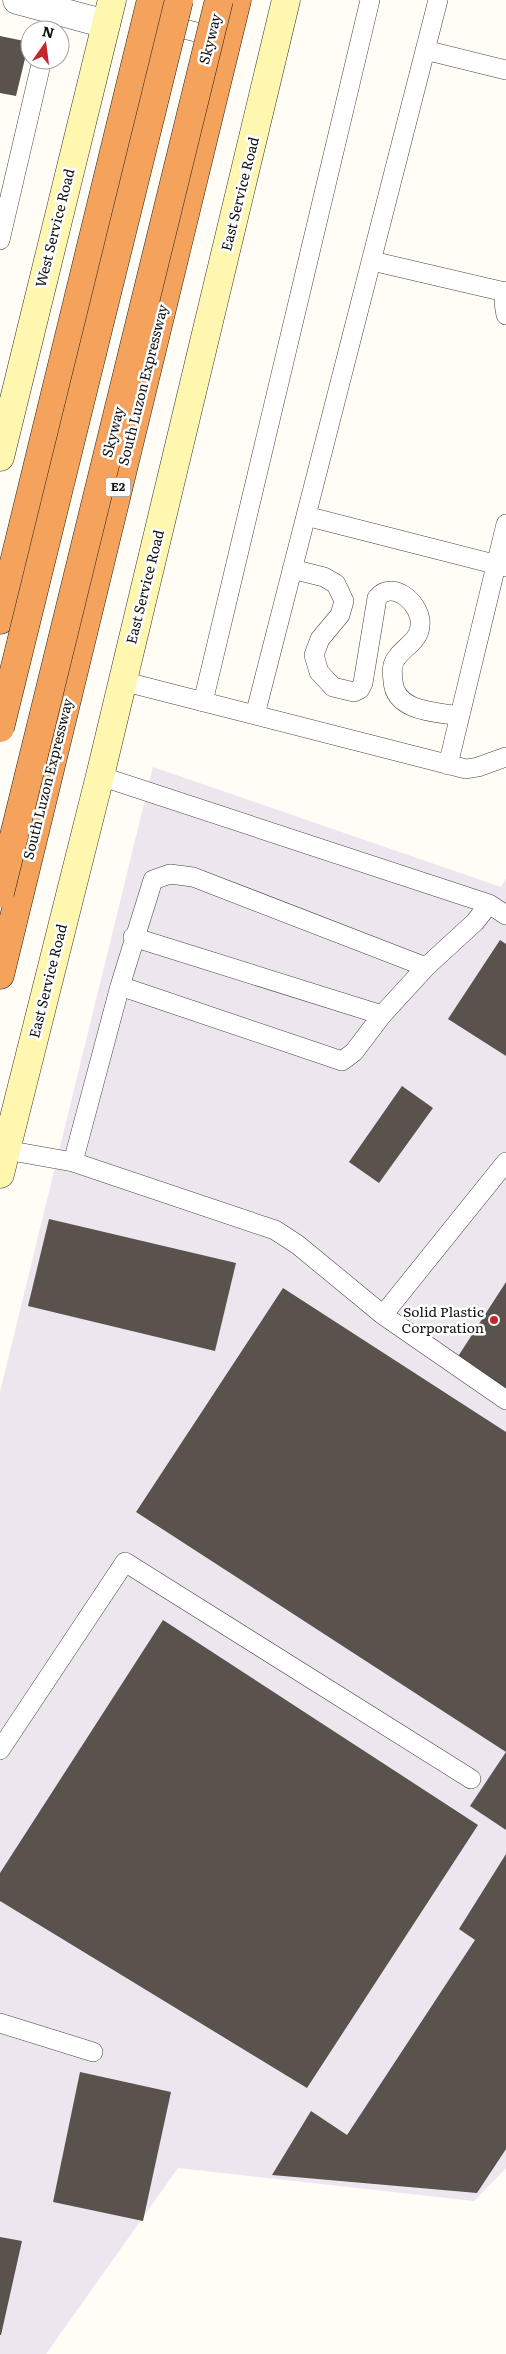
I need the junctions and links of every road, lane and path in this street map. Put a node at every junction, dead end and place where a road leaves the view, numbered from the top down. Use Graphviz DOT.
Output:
graph roads {
  1 [pos="17,0"];
  2 [pos="178,0"];
  3 [pos="219,0"];
  4 [pos="237,0"];
  5 [pos="286,0"];
  6 [pos="370,0"];
  7 [pos="438,0"];
  8 [pos="148,10"];
  9 [pos="109,12"];
  10 [pos="53,14"];
  11 [pos="227,40"];
  12 [pos="425,50"];
  13 [pos="39,70"];
  14 [pos="506,70"];
  15 [pos="6,183"];
  16 [pos="0,240"];
  17 [pos="372,261"];
  18 [pos="506,291"];
  19 [pos="506,315"];
  20 [pos="0,457"];
  21 [pos="306,516"];
  22 [pos="506,524"];
  23 [pos="501,566"];
  24 [pos="292,569"];
  25 [pos="0,620"];
  26 [pos="122,681"];
  27 [pos="203,702"];
  28 [pos="255,715"];
  29 [pos="460,716"];
  30 [pos="0,728"];
  31 [pos="506,757"];
  32 [pos="448,765"];
  33 [pos="100,776"];
  34 [pos="0,893"];
  35 [pos="489,904"];
  36 [pos="506,915"];
  37 [pos="134,938"];
  38 [pos="426,967"];
  39 [pos="0,975"];
  40 [pos="120,986"];
  41 [pos="382,1015"];
  42 [pos="3,1162"];
  43 [pos="73,1162"];
  44 [pos="506,1162"];
  45 [pos="383,1315"];
  46 [pos="506,1400"];
  47 [pos="0,1750"];
  48 [pos="470,1779"];
  49 [pos="0,2023"];
  50 [pos="93,2052"];
  1 -- 10 [label="street"];
  2 -- 30 [label="highway, bridge"];
  3 -- 34 [label="highway, Skyway / E2, bridge"];
  4 -- 11 [label="highway, South Luzon Expressway / E2"];
  5 -- 26 [label="main road, East Service Road"];
  6 -- 27 [label="lane"];
  7 -- 12 [label="lane"];
  8 -- 11 [label="lane"];
  8 -- 25 [label="highway"];
  9 -- 10 [label="street"];
  9 -- 20 [label="main road, West Service Road"];
  11 -- 39 [label="highway, South Luzon Expressway / E2"];
  12 -- 14 [label="lane"];
  12 -- 17 [label="lane"];
  13 -- 15 [label="lane"];
  15 -- 16 [label="lane"];
  17 -- 18 [label="lane"];
  17 -- 21 [label="lane"];
  18 -- 19 [label="lane"];
  21 -- 23 [label="lane"];
  21 -- 24 [label="lane"];
  22 -- 23 [label="lane"];
  23 -- 29 [label="lane"];
  24 -- 28 [label="lane"];
  24 -- 29 [label="lane"];
  26 -- 27 [label="lane"];
  26 -- 33 [label="main road, East Service Road"];
  27 -- 28 [label="lane"];
  28 -- 32 [label="lane"];
  29 -- 32 [label="lane"];
  31 -- 32 [label="lane"];
  33 -- 35 [label="lane"];
  33 -- 42 [label="main road, East Service Road"];
  35 -- 36 [label="lane"];
  35 -- 38 [label="lane"];
  37 -- 38 [label="lane"];
  37 -- 40 [label="lane"];
  37 -- 41 [label="lane"];
  38 -- 41 [label="lane"];
  40 -- 41 [label="lane"];
  40 -- 43 [label="lane"];
  42 -- 43 [label="lane"];
  43 -- 45 [label="lane"];
  44 -- 45 [label="lane"];
  45 -- 46 [label="lane"];
  47 -- 48 [label="lane"];
  49 -- 50 [label="lane"];
}
